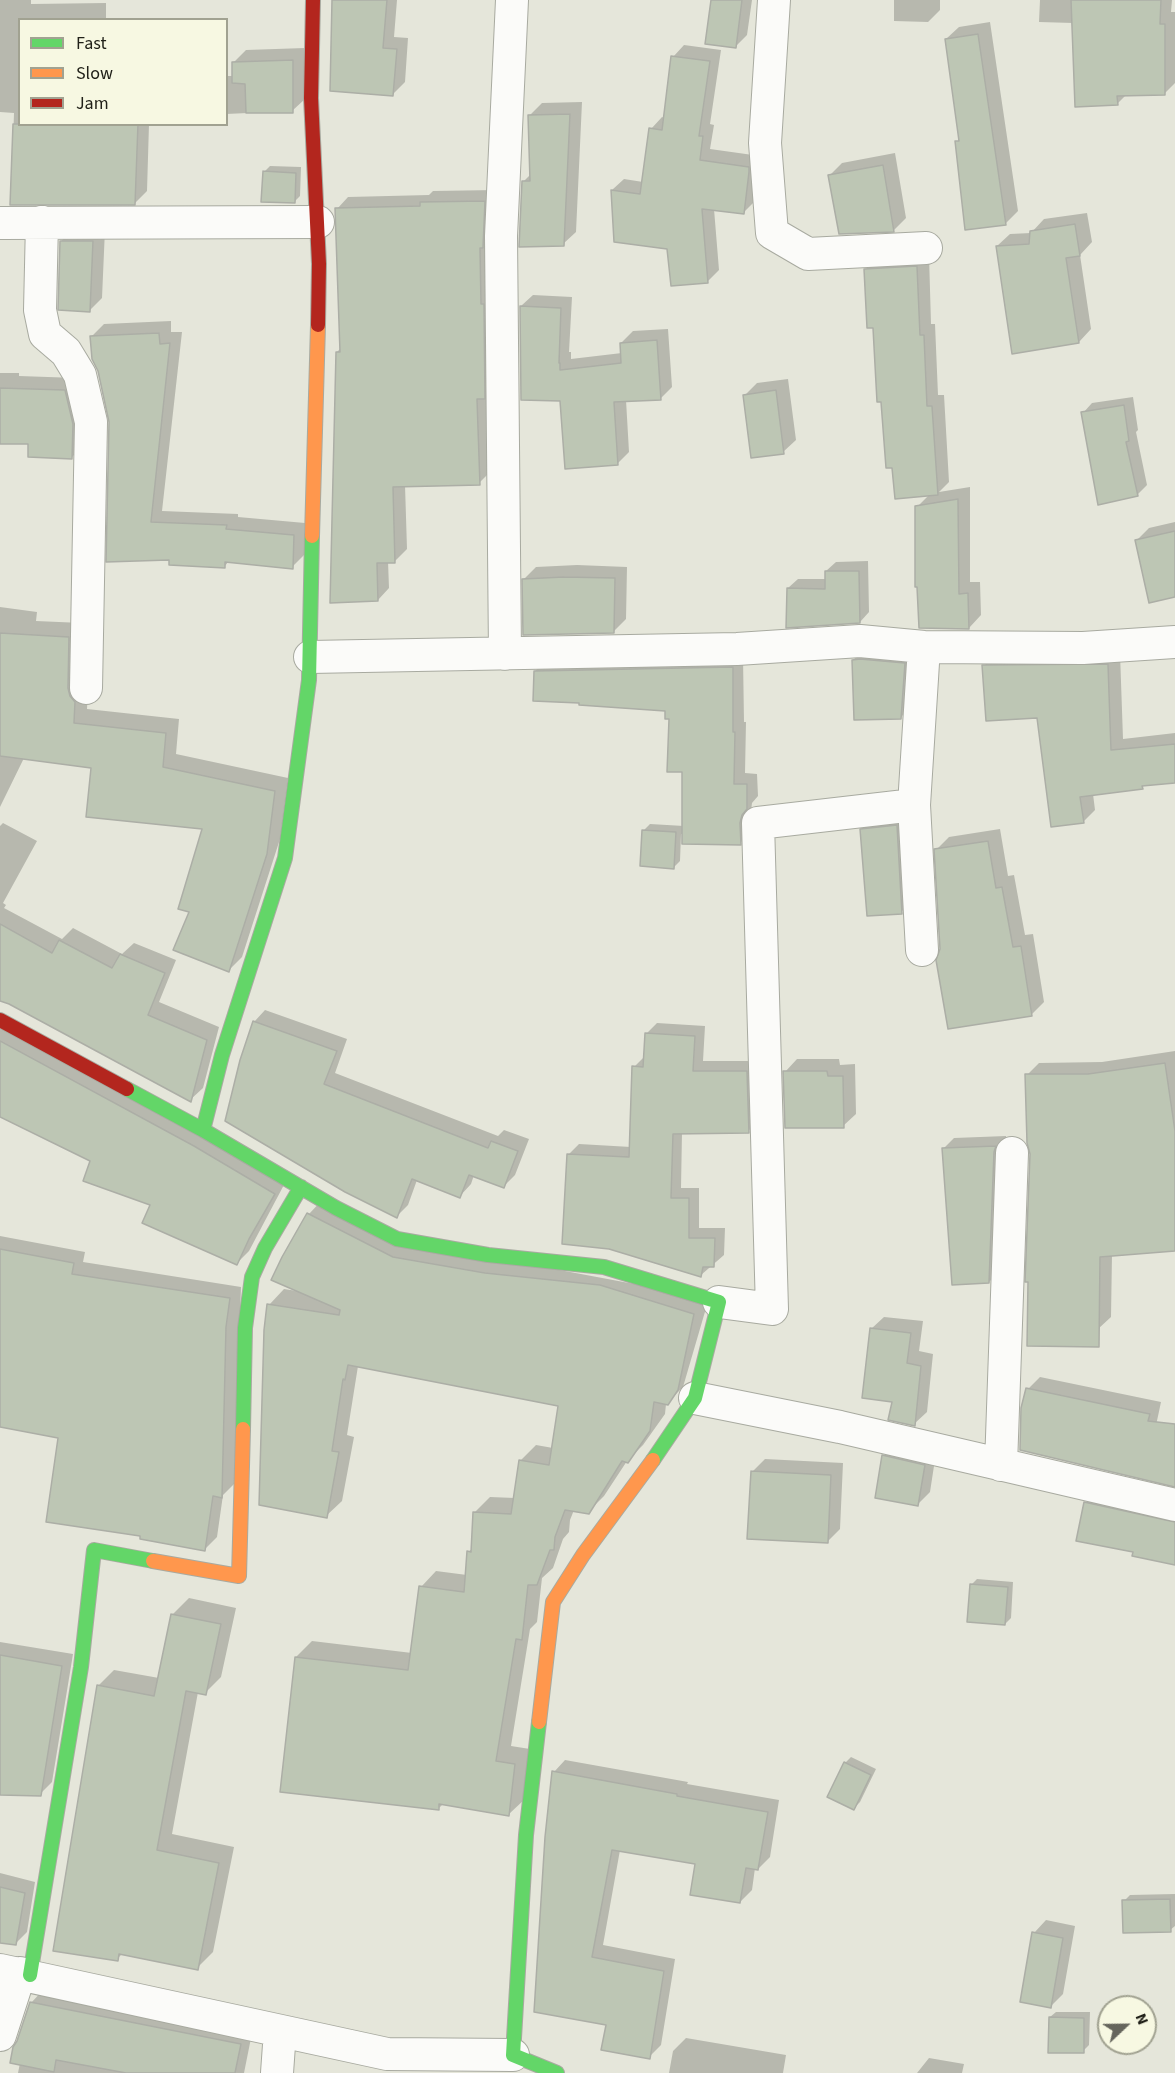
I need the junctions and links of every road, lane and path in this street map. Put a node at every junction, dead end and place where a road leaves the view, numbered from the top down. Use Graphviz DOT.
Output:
graph roads {
  1 [pos="313,0"];
  2 [pos="512,0"];
  3 [pos="774,0"];
  4 [pos="42,222"];
  5 [pos="318,222"];
  6 [pos="0,223"];
  7 [pos="926,249"];
  8 [pos="1175,642"];
  9 [pos="924,647"];
  10 [pos="506,654"];
  11 [pos="310,657"];
  12 [pos="86,688"];
  13 [pos="914,806"];
  14 [pos="922,950"];
  15 [pos="0,1020"];
  16 [pos="203,1130"];
  17 [pos="1012,1153"];
  18 [pos="301,1187"];
  19 [pos="719,1302"];
  20 [pos="695,1398"];
  21 [pos="1001,1465"];
  22 [pos="1175,1505"];
  23 [pos="17,1973"];
  24 [pos="280,2031"];
  25 [pos="0,2035"];
  26 [pos="513,2055"];
  27 [pos="277,2073"];
  28 [pos="557,2073"];
  1 -- 5 [label="street"];
  2 -- 10 [label="street"];
  3 -- 7 [label="street"];
  4 -- 5 [label="street"];
  4 -- 6 [label="street"];
  4 -- 12 [label="street"];
  5 -- 11 [label="street"];
  8 -- 9 [label="street"];
  9 -- 10 [label="street"];
  9 -- 13 [label="street"];
  10 -- 11 [label="street"];
  11 -- 16 [label="street"];
  13 -- 14 [label="street"];
  13 -- 19 [label="street"];
  15 -- 16 [label="street"];
  16 -- 18 [label="street"];
  17 -- 21 [label="street"];
  18 -- 19 [label="street"];
  18 -- 23 [label="street"];
  19 -- 20 [label="street"];
  20 -- 21 [label="street"];
  20 -- 26 [label="street"];
  21 -- 22 [label="street"];
  23 -- 24 [label="street"];
  23 -- 25 [label="street"];
  24 -- 26 [label="street"];
  24 -- 27 [label="street"];
  26 -- 28 [label="street"];
}
